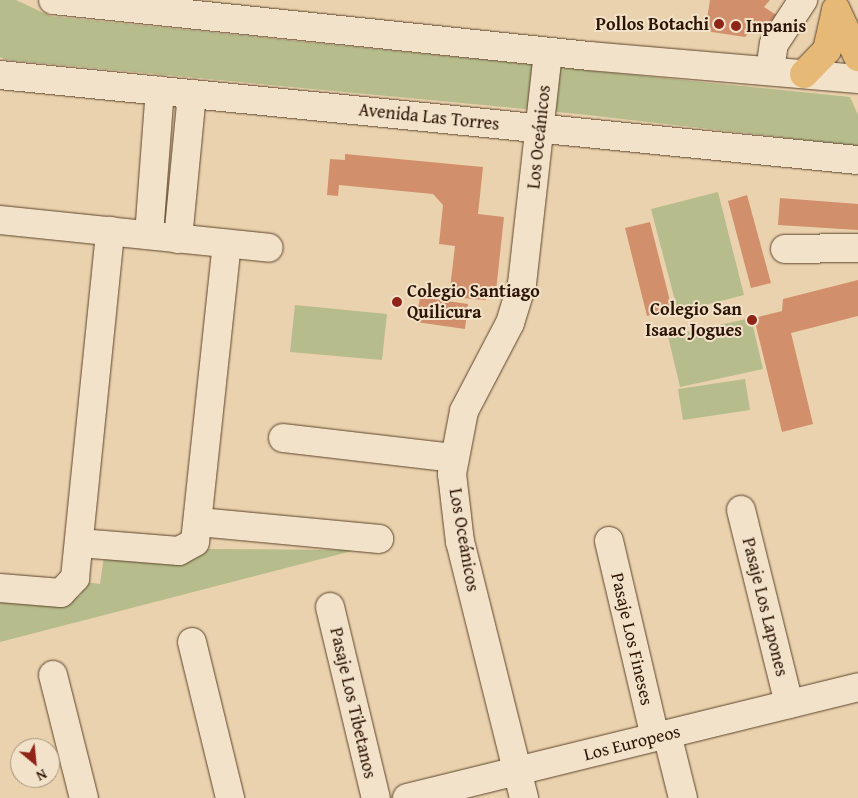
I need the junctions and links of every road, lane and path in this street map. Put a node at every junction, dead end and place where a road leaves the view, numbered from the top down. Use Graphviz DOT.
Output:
graph roads {
  1 [pos="53,0"];
  2 [pos="803,0"];
  3 [pos="833,5"];
  4 [pos="548,52"];
  5 [pos="858,57"];
  6 [pos="770,71"];
  7 [pos="0,74"];
  8 [pos="804,74"];
  9 [pos="858,79"];
  10 [pos="160,90"];
  11 [pos="192,94"];
  12 [pos="540,128"];
  13 [pos="858,160"];
  14 [pos="0,220"];
  15 [pos="110,231"];
  16 [pos="149,235"];
  17 [pos="178,239"];
  18 [pos="227,244"];
  19 [pos="269,248"];
  20 [pos="858,248"];
  21 [pos="785,249"];
  22 [pos="283,438"];
  23 [pos="454,458"];
  24 [pos="742,510"];
  25 [pos="199,522"];
  26 [pos="379,539"];
  27 [pos="609,541"];
  28 [pos="79,543"];
  29 [pos="0,588"];
  30 [pos="330,607"];
  31 [pos="192,642"];
  32 [pos="53,676"];
  33 [pos="858,687"];
  34 [pos="789,704"];
  35 [pos="661,736"];
  36 [pos="517,771"];
  37 [pos="84,798"];
  38 [pos="230,798"];
  39 [pos="376,798"];
  40 [pos="407,798"];
  41 [pos="524,798"];
  42 [pos="683,798"];
  1 -- 4 [label="street"];
  2 -- 6 [label="street"];
  3 -- 5 [label="main road"];
  3 -- 8 [label="main road"];
  4 -- 6 [label="street"];
  4 -- 12 [label="street, Los Oceánicos"];
  6 -- 8 [label="street"];
  7 -- 10 [label="street, Avenida Las Torres"];
  8 -- 9 [label="street"];
  10 -- 11 [label="street, Avenida Las Torres"];
  10 -- 16 [label="street"];
  11 -- 12 [label="street, Avenida Las Torres"];
  11 -- 17 [label="street"];
  12 -- 13 [label="street, Avenida Las Torres"];
  12 -- 23 [label="street, Los Oceánicos"];
  14 -- 15 [label="street"];
  15 -- 16 [label="street"];
  15 -- 28 [label="street"];
  16 -- 17 [label="street"];
  17 -- 18 [label="street"];
  18 -- 19 [label="street"];
  18 -- 25 [label="street"];
  20 -- 21 [label="street"];
  22 -- 23 [label="street"];
  23 -- 36 [label="street, Los Oceánicos"];
  24 -- 34 [label="street, Pasaje Los Lapones"];
  25 -- 26 [label="street"];
  25 -- 28 [label="street"];
  27 -- 35 [label="street, Pasaje Los Fineses"];
  28 -- 29 [label="street"];
  30 -- 39 [label="street, Pasaje Los Tibetanos"];
  31 -- 38 [label="street"];
  32 -- 37 [label="street"];
  33 -- 34 [label="street, Los Europeos"];
  34 -- 35 [label="street, Los Europeos"];
  35 -- 36 [label="street, Los Europeos"];
  35 -- 42 [label="street, Pasaje Los Fineses"];
  36 -- 40 [label="street, Los Europeos"];
  36 -- 41 [label="street, Los Oceánicos"];
}
